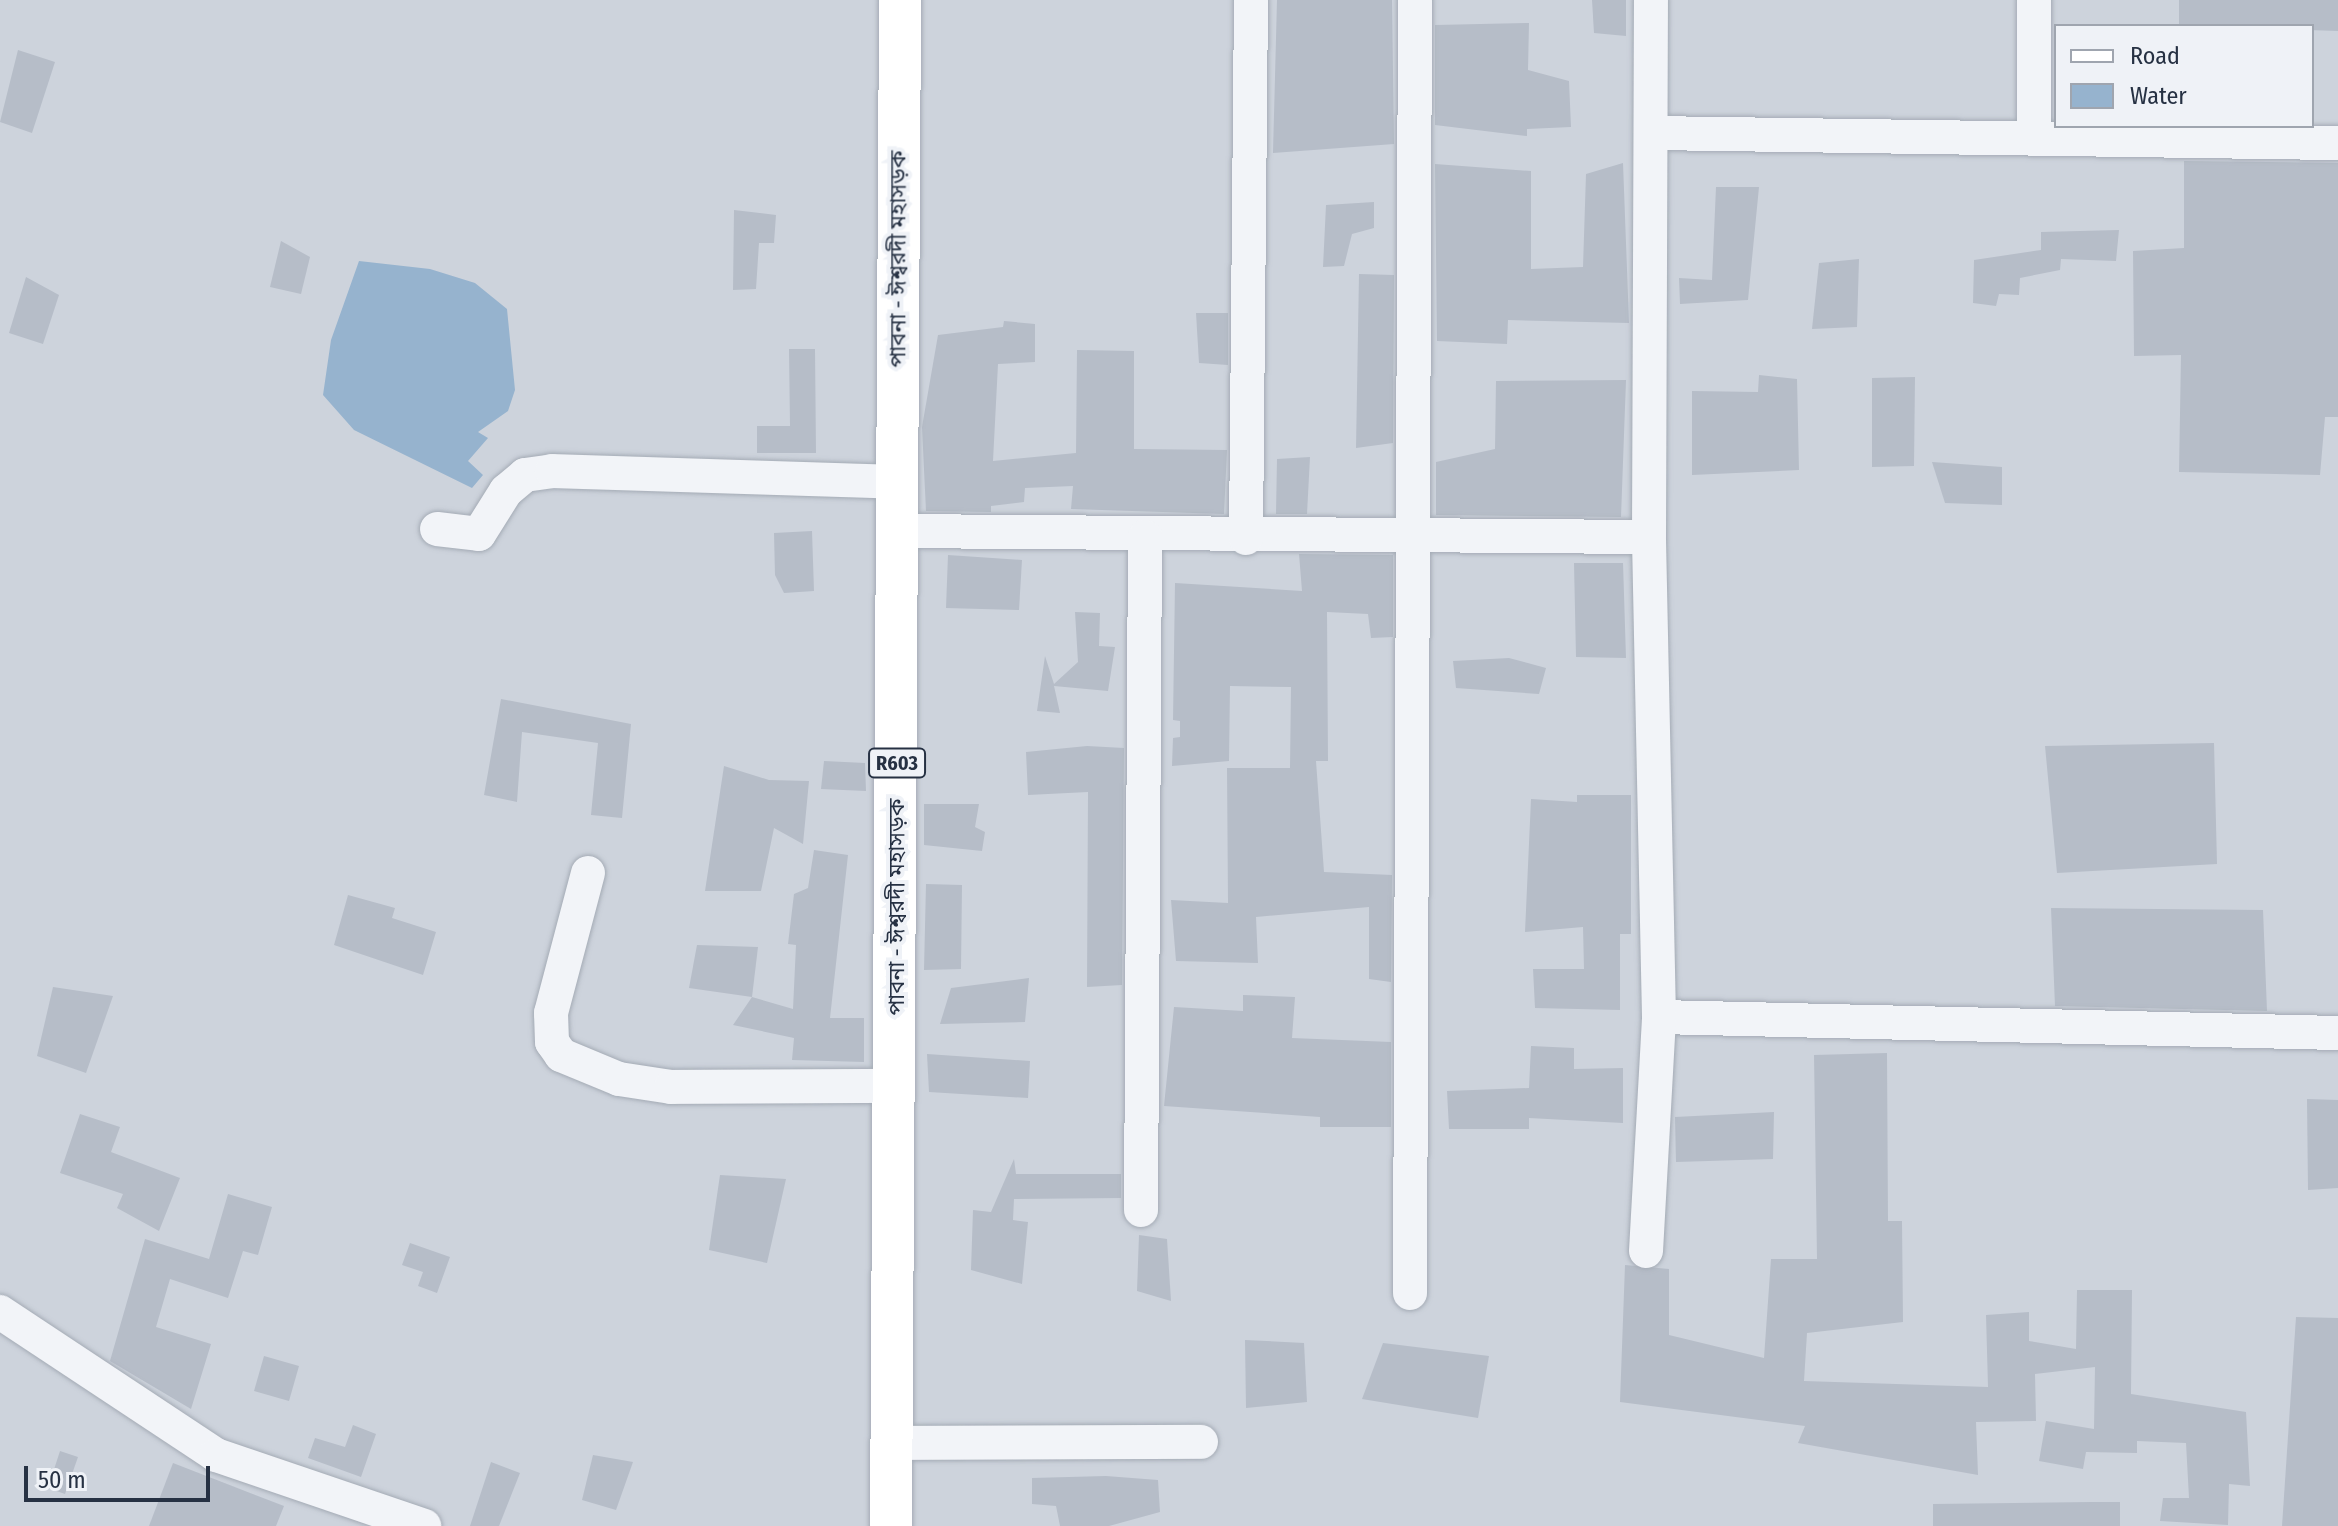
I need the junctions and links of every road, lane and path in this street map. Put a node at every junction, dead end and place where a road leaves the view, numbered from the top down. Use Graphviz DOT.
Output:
graph roads {
  1 [pos="900,0"];
  2 [pos="1251,0"];
  3 [pos="1415,0"];
  4 [pos="1651,0"];
  5 [pos="2034,0"];
  6 [pos="1652,133"];
  7 [pos="2034,139"];
  8 [pos="2338,143"];
  9 [pos="897,482"];
  10 [pos="437,529"];
  11 [pos="898,531"];
  12 [pos="1145,537"];
  13 [pos="1649,537"];
  14 [pos="1246,538"];
  15 [pos="1411,540"];
  16 [pos="588,873"];
  17 [pos="1659,1017"];
  18 [pos="2338,1033"];
  19 [pos="897,1086"];
  20 [pos="1141,1210"];
  21 [pos="1646,1251"];
  22 [pos="1410,1293"];
  23 [pos="0,1312"];
  24 [pos="1201,1442"];
  25 [pos="892,1443"];
  26 [pos="378,1520"];
  27 [pos="424,1526"];
  28 [pos="891,1526"];
  1 -- 9 [label="main road, পাবনা - ঈশ্বরদী মহাসড়ক / R603"];
  2 -- 14 [label="street"];
  3 -- 15 [label="street"];
  4 -- 6 [label="street"];
  5 -- 7 [label="street"];
  6 -- 7 [label="street"];
  6 -- 13 [label="street"];
  7 -- 8 [label="street"];
  9 -- 10 [label="street"];
  9 -- 11 [label="main road, পাবনা - ঈশ্বরদী মহাসড়ক / R603"];
  11 -- 12 [label="street"];
  11 -- 19 [label="main road, পাবনা - ঈশ্বরদী মহাসড়ক / R603"];
  12 -- 14 [label="street"];
  12 -- 20 [label="street"];
  13 -- 15 [label="street"];
  13 -- 17 [label="street"];
  14 -- 15 [label="street"];
  15 -- 22 [label="street"];
  16 -- 19 [label="street"];
  17 -- 18 [label="street"];
  17 -- 21 [label="street"];
  19 -- 25 [label="main road, পাবনা - ঈশ্বরদী মহাসড়ক / R603"];
  23 -- 26 [label="street"];
  24 -- 25 [label="street"];
  25 -- 28 [label="main road, পাবনা - ঈশ্বরদী মহাসড়ক / R603"];
  26 -- 27 [label="street"];
}
